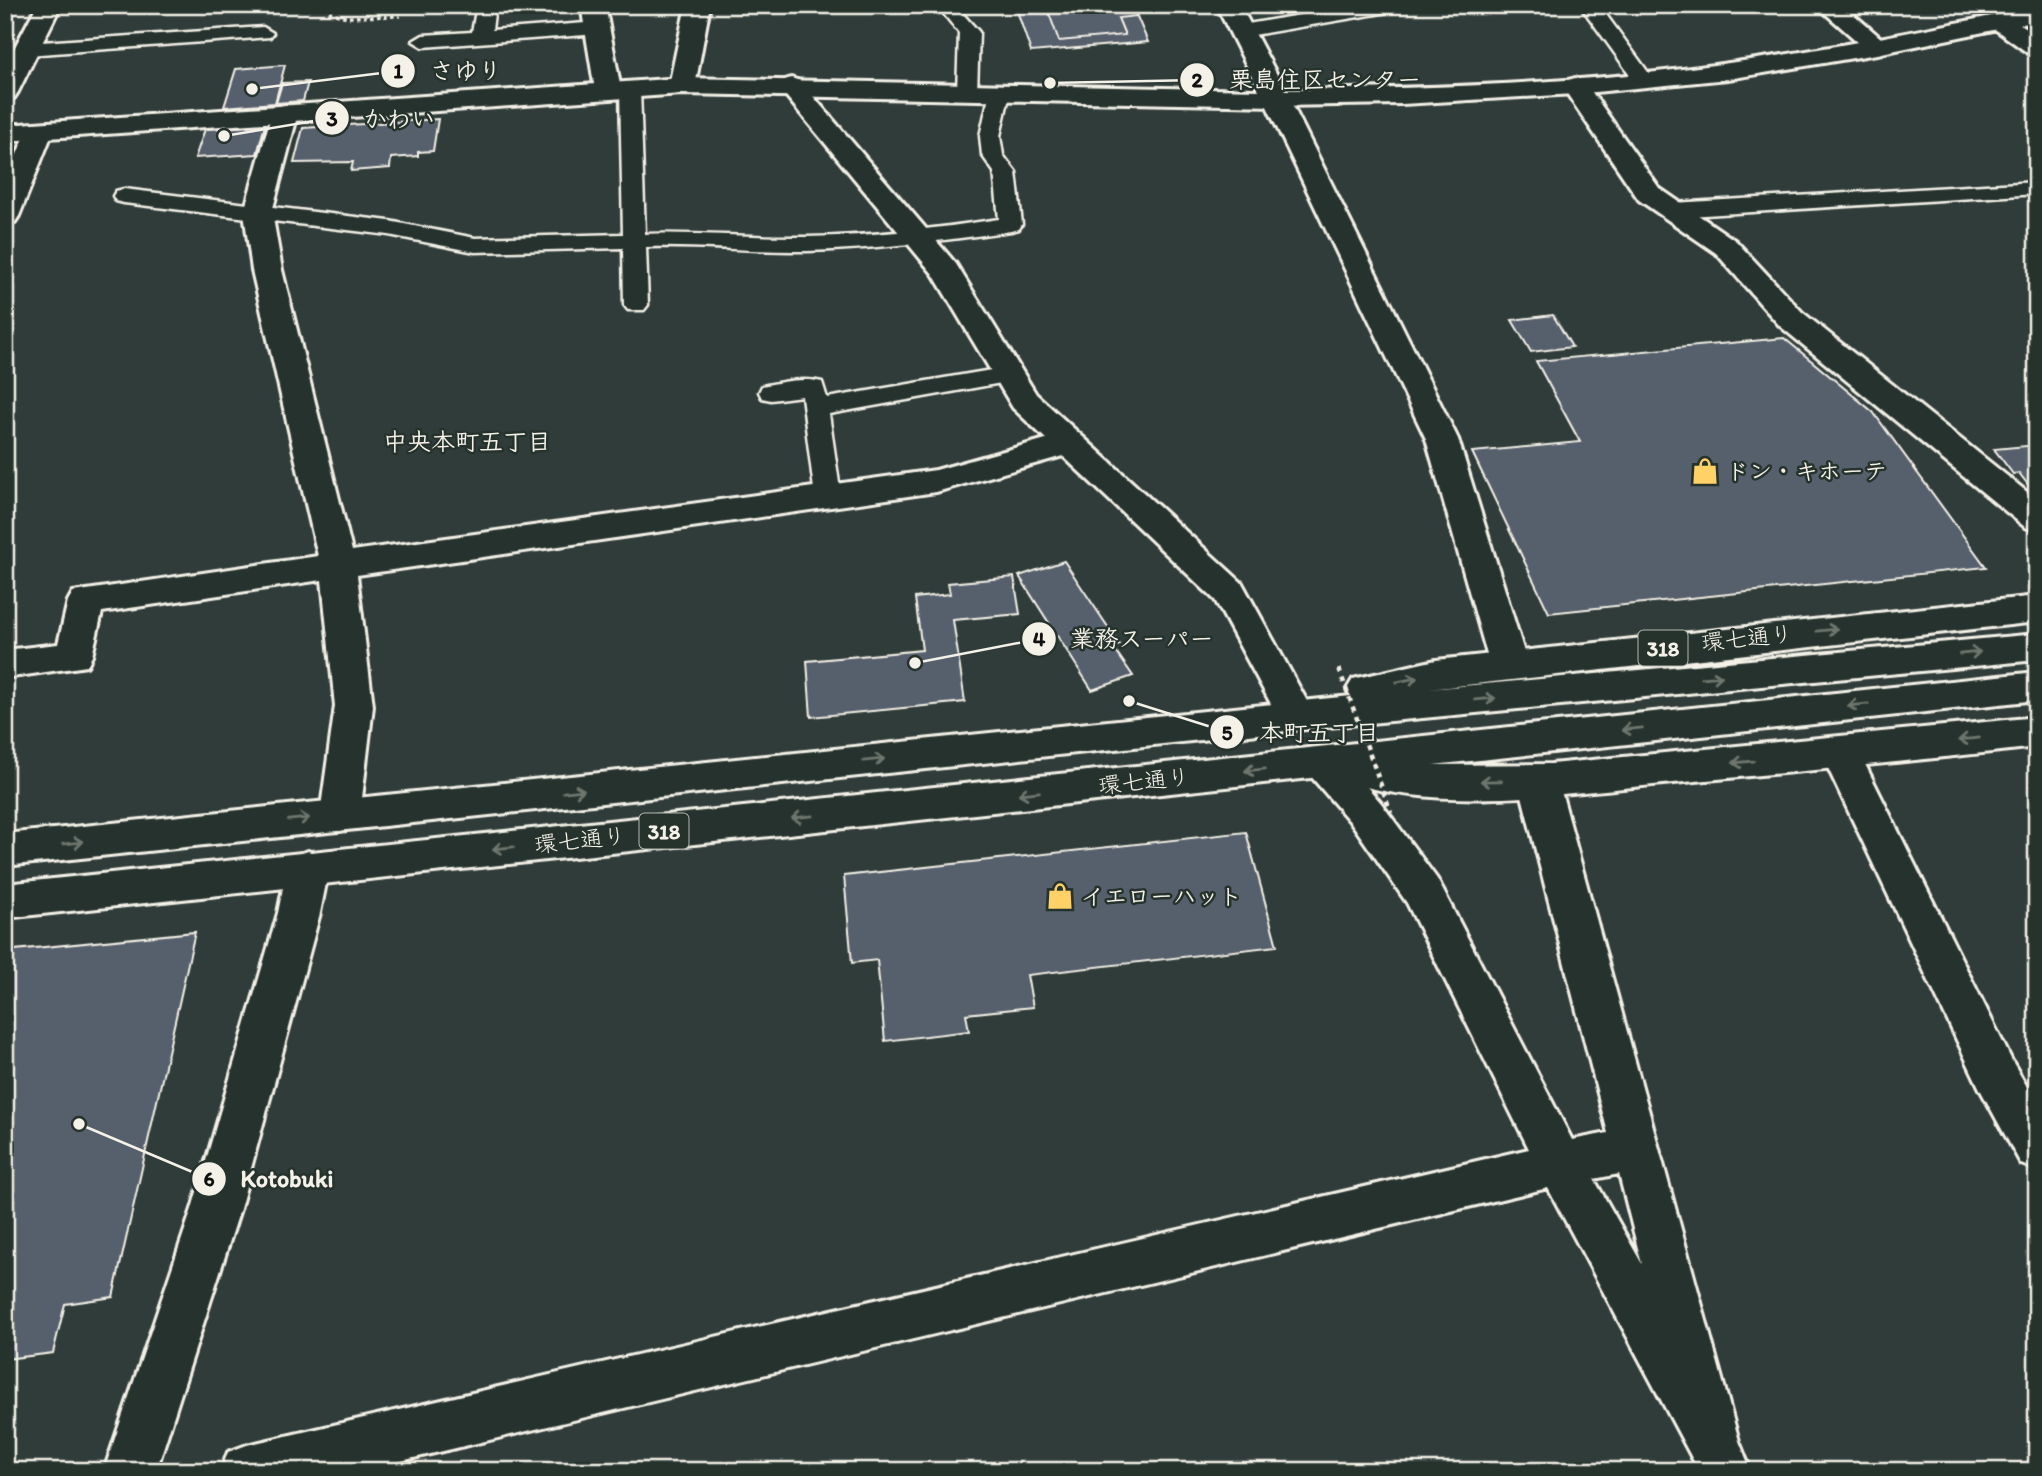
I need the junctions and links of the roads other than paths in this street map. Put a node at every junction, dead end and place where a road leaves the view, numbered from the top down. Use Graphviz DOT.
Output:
graph roads {
  1 [pos="49,5"];
  2 [pos="486,5"];
  3 [pos="698,5"];
  4 [pos="953,5"];
  5 [pos="1228,5"];
  6 [pos="1394,5"];
  7 [pos="1589,5"];
  8 [pos="1828,5"];
  9 [pos="2037,14"];
  10 [pos="596,17"];
  11 [pos="2001,22"];
  12 [pos="1241,31"];
  13 [pos="263,33"];
  14 [pos="481,36"];
  15 [pos="423,41"];
  16 [pos="1877,47"];
  17 [pos="2037,48"];
  18 [pos="27,49"];
  19 [pos="1643,79"];
  20 [pos="682,86"];
  21 [pos="792,86"];
  22 [pos="1575,86"];
  23 [pos="619,89"];
  24 [pos="5,92"];
  25 [pos="967,92"];
  26 [pos="1000,92"];
  27 [pos="1276,99"];
  28 [pos="285,113"];
  29 [pos="40,131"];
  30 [pos="5,133"];
  31 [pos="2037,188"];
  32 [pos="124,196"];
  33 [pos="1673,210"];
  34 [pos="258,212"];
  35 [pos="5,216"];
  36 [pos="919,238"];
  37 [pos="635,241"];
  38 [pos="636,305"];
  39 [pos="1009,375"];
  40 [pos="771,392"];
  41 [pos="816,408"];
  42 [pos="1068,444"];
  43 [pos="828,497"];
  44 [pos="2037,519"];
  45 [pos="338,566"];
  46 [pos="2037,609"];
  47 [pos="2037,646"];
  48 [pos="5,664"];
  49 [pos="1509,665"];
  50 [pos="2037,686"];
  51 [pos="1296,716"];
  52 [pos="2037,732"];
  53 [pos="1840,753"];
  54 [pos="1323,763"];
  55 [pos="1538,780"];
  56 [pos="340,815"];
  57 [pos="5,850"];
  58 [pos="308,868"];
  59 [pos="5,901"];
  60 [pos="1635,1149"];
  61 [pos="2037,1149"];
  62 [pos="1560,1164"];
  63 [pos="1719,1456"];
  64 [pos="130,1471"];
  65 [pos="247,1471"];
  1 -- 18 [label="street"];
  2 -- 14 [label="lane"];
  3 -- 20 [label="street"];
  4 -- 25 [label="lane"];
  5 -- 12 [label="street"];
  6 -- 12 [label="lane"];
  7 -- 19 [label="lane"];
  8 -- 16 [label="street"];
  9 -- 11 [label="street"];
  10 -- 14 [label="lane"];
  10 -- 23 [label="street"];
  11 -- 16 [label="street"];
  11 -- 17 [label="street"];
  12 -- 27 [label="street"];
  13 -- 18 [label="lane"];
  14 -- 15 [label="lane"];
  16 -- 19 [label="street"];
  18 -- 24 [label="street"];
  19 -- 22 [label="street"];
  20 -- 21 [label="street"];
  20 -- 23 [label="street"];
  21 -- 25 [label="street"];
  21 -- 36 [label="street"];
  22 -- 27 [label="street"];
  22 -- 33 [label="street"];
  23 -- 28 [label="street"];
  23 -- 37 [label="lane"];
  25 -- 26 [label="street"];
  26 -- 27 [label="street"];
  26 -- 36 [label="lane"];
  27 -- 49 [label="street"];
  28 -- 29 [label="street"];
  28 -- 34 [label="street"];
  29 -- 30 [label="street"];
  29 -- 35 [label="street"];
  31 -- 33 [label="lane"];
  32 -- 34 [label="lane"];
  33 -- 44 [label="street"];
  34 -- 37 [label="lane"];
  34 -- 45 [label="street"];
  36 -- 37 [label="lane"];
  36 -- 39 [label="street"];
  37 -- 38 [label="lane"];
  39 -- 41 [label="lane"];
  39 -- 42 [label="street"];
  40 -- 41 [label="lane"];
  41 -- 43 [label="lane"];
  42 -- 43 [label="street"];
  42 -- 51 [label="street"];
  43 -- 45 [label="street"];
  45 -- 48 [label="street"];
  45 -- 56 [label="street"];
  49 -- 46 [label="street, 環七通り / 318, one-way"];
  51 -- 47 [label="street, 環七通り / 318, one-way"];
  51 -- 49 [label="street, 環七通り / 318, one-way"];
  50 -- 54 [label="street, 環七通り / 318, one-way"];
  56 -- 51 [label="street, 環七通り / 318, one-way"];
  52 -- 53 [label="street, 環七通り / 318, one-way"];
  53 -- 55 [label="street, 環七通り / 318, one-way"];
  53 -- 61 [label="street"];
  55 -- 54 [label="street, 環七通り / 318, one-way"];
  54 -- 58 [label="street, 環七通り / 318, one-way"];
  54 -- 62 [label="street"];
  55 -- 60 [label="street"];
  57 -- 56 [label="street, 環七通り / 318, one-way"];
  58 -- 59 [label="street, 環七通り / 318"];
  58 -- 64 [label="street"];
  60 -- 62 [label="street"];
  60 -- 63 [label="street"];
  62 -- 63 [label="street"];
  62 -- 65 [label="street"];
}
